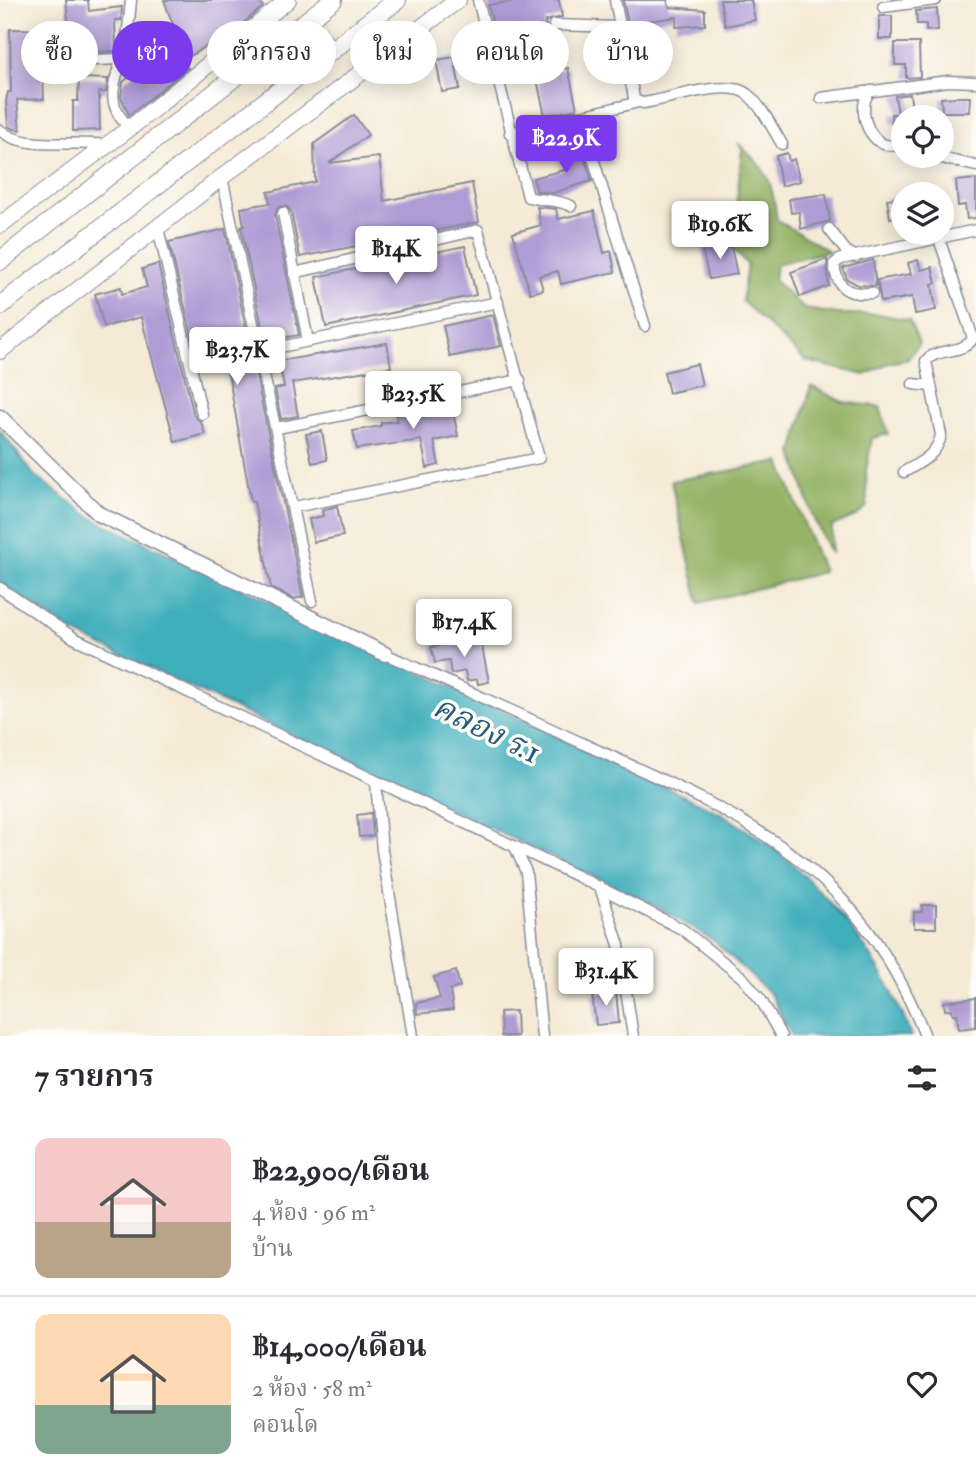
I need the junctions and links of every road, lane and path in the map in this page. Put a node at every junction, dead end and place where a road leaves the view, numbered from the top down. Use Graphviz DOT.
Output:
graph roads {
  1 [pos="131,0"];
  2 [pos="288,0"];
  3 [pos="334,0"];
  4 [pos="397,0"];
  5 [pos="458,0"];
  6 [pos="478,0"];
  7 [pos="615,0"];
  8 [pos="936,0"];
  9 [pos="883,7"];
  10 [pos="128,21"];
  11 [pos="307,21"];
  12 [pos="618,21"];
  13 [pos="336,45"];
  14 [pos="976,82"];
  15 [pos="115,84"];
  16 [pos="226,84"];
  17 [pos="285,84"];
  18 [pos="632,84"];
  19 [pos="870,91"];
  20 [pos="821,98"];
  21 [pos="636,101"];
  22 [pos="580,116"];
  23 [pos="130,128"];
  24 [pos="0,130"];
  25 [pos="510,133"];
  26 [pos="782,144"];
  27 [pos="104,145"];
  28 [pos="891,146"];
  29 [pos="954,161"];
  30 [pos="976,166"];
  31 [pos="222,177"];
  32 [pos="571,206"];
  33 [pos="283,213"];
  34 [pos="0,225"];
  35 [pos="158,228"];
  36 [pos="829,229"];
  37 [pos="976,229"];
  38 [pos="954,235"];
  39 [pos="911,245"];
  40 [pos="941,245"];
  41 [pos="856,257"];
  42 [pos="0,261"];
  43 [pos="294,272"];
  44 [pos="872,293"];
  45 [pos="498,302"];
  46 [pos="0,306"];
  47 [pos="645,326"];
  48 [pos="308,341"];
  49 [pos="974,343"];
  50 [pos="3,348"];
  51 [pos="261,351"];
  52 [pos="520,380"];
  53 [pos="913,384"];
  54 [pos="930,386"];
  55 [pos="202,414"];
  56 [pos="0,418"];
  57 [pos="277,428"];
  58 [pos="904,472"];
  59 [pos="294,507"];
  60 [pos="0,588"];
  61 [pos="312,601"];
  62 [pos="385,654"];
  63 [pos="376,783"];
  64 [pos="515,847"];
  65 [pos="600,887"];
  66 [pos="413,1036"];
  67 [pos="542,1036"];
  68 [pos="633,1036"];
  69 [pos="781,1036"];
  70 [pos="925,1036"];
  1 -- 10 [label="street"];
  2 -- 23 [label="main road"];
  3 -- 11 [label="main road"];
  4 -- 13 [label="main road"];
  5 -- 31 [label="main road"];
  6 -- 25 [label="street"];
  7 -- 12 [label="street"];
  8 -- 9 [label="street"];
  14 -- 19 [label="street"];
  15 -- 23 [label="street"];
  16 -- 42 [label="main road"];
  17 -- 46 [label="main road"];
  18 -- 21 [label="street"];
  19 -- 20 [label="street"];
  19 -- 28 [label="street"];
  21 -- 22 [label="street"];
  21 -- 26 [label="street"];
  22 -- 25 [label="street"];
  22 -- 47 [label="street"];
  23 -- 27 [label="main road"];
  24 -- 27 [label="street"];
  25 -- 32 [label="street"];
  27 -- 34 [label="main road"];
  29 -- 30 [label="street"];
  31 -- 35 [label="main road"];
  31 -- 51 [label="street"];
  33 -- 43 [label="street"];
  35 -- 50 [label="main road"];
  35 -- 55 [label="street"];
  36 -- 41 [label="street"];
  37 -- 38 [label="street"];
  39 -- 41 [label="street"];
  40 -- 49 [label="street"];
  41 -- 44 [label="street"];
  43 -- 45 [label="street"];
  43 -- 48 [label="street"];
  45 -- 48 [label="street"];
  45 -- 52 [label="street"];
  48 -- 51 [label="street"];
  49 -- 54 [label="street"];
  51 -- 57 [label="street"];
  52 -- 57 [label="street"];
  52 -- 59 [label="street"];
  53 -- 54 [label="street"];
  54 -- 58 [label="street"];
  56 -- 62 [label="street"];
  57 -- 59 [label="street"];
  59 -- 61 [label="street"];
  60 -- 63 [label="street"];
  62 -- 70 [label="street"];
  63 -- 64 [label="street"];
  63 -- 66 [label="street"];
  64 -- 65 [label="street"];
  64 -- 67 [label="street"];
  65 -- 68 [label="street"];
  65 -- 69 [label="street"];
}
